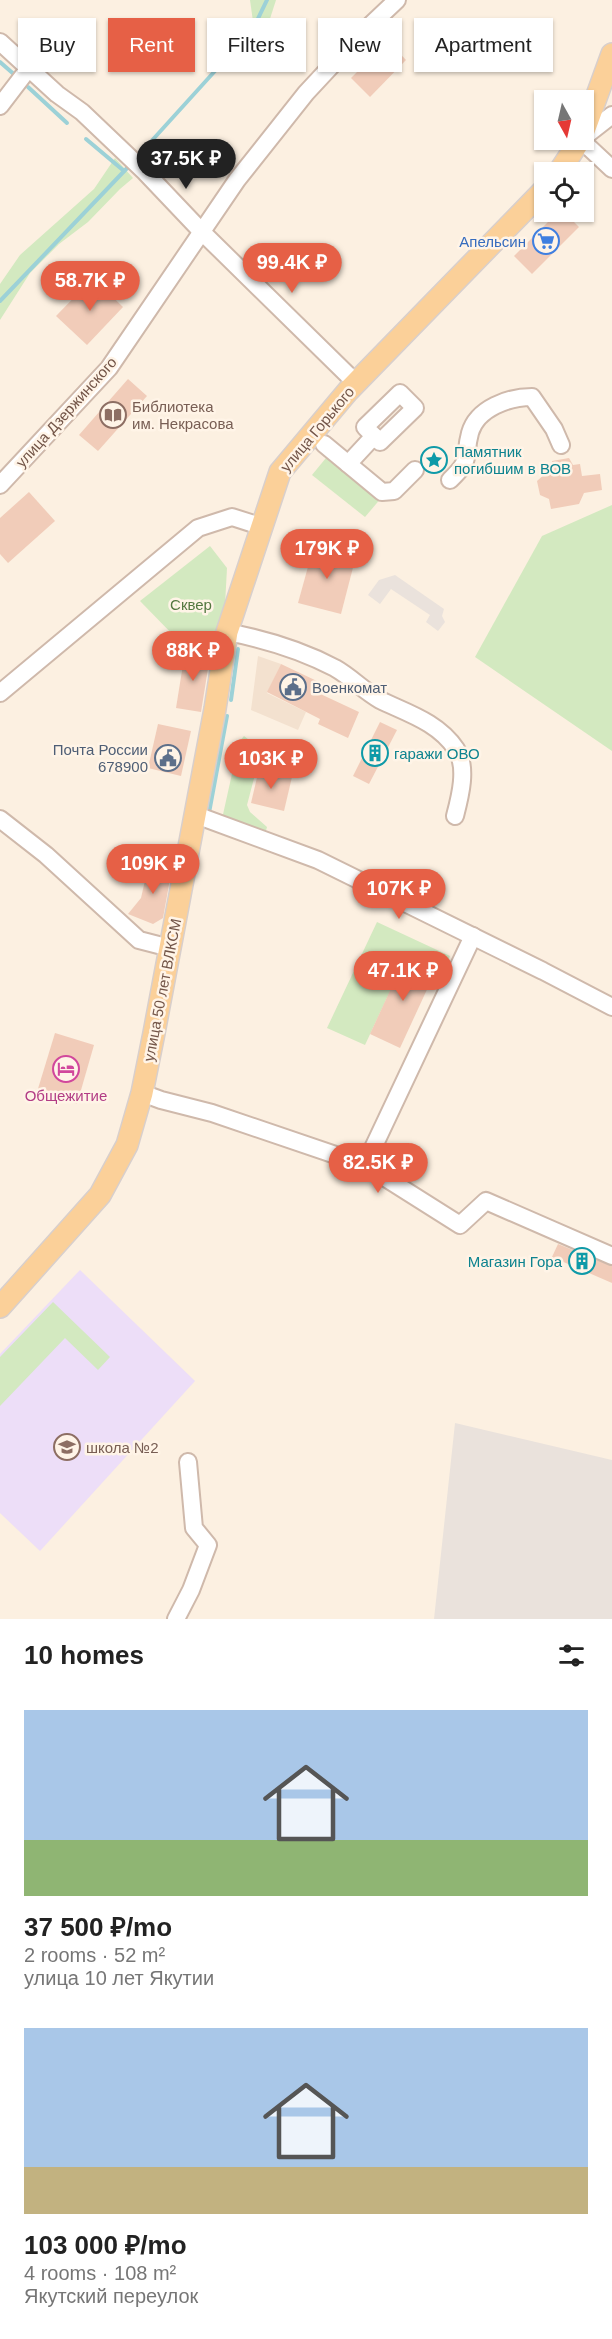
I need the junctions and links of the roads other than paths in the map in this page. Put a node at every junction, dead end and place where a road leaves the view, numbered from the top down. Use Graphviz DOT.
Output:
graph roads {
  1 [pos="398,0"];
  2 [pos="0,42"];
  3 [pos="612,54"];
  4 [pos="18,58"];
  5 [pos="26,72"];
  6 [pos="33,72"];
  7 [pos="594,104"];
  8 [pos="0,106"];
  9 [pos="612,115"];
  10 [pos="594,129"];
  11 [pos="593,150"];
  12 [pos="612,169"];
  13 [pos="534,200"];
  14 [pos="202,232"];
  15 [pos="356,383"];
  16 [pos="374,436"];
  17 [pos="324,444"];
  18 [pos="561,445"];
  19 [pos="348,464"];
  20 [pos="415,470"];
  21 [pos="450,480"];
  22 [pos="0,485"];
  23 [pos="260,526"];
  24 [pos="227,632"];
  25 [pos="0,693"];
  26 [pos="196,815"];
  27 [pos="455,816"];
  28 [pos="0,819"];
  29 [pos="473,936"];
  30 [pos="170,948"];
  31 [pos="612,1007"];
  32 [pos="142,1093"];
  33 [pos="365,1165"];
  34 [pos="612,1256"];
  35 [pos="0,1307"];
  36 [pos="188,1462"];
  37 [pos="176,1619"];
  1 -- 14 [label="street, улица Дзержинского"];
  2 -- 4 [label="street"];
  3 -- 7 [label="main road"];
  5 -- 8 [label="street"];
  6 -- 14 [label="street"];
  9 -- 10 [label="street"];
  11 -- 12 [label="street"];
  13 -- 15 [label="main road, улица Горького"];
  14 -- 15 [label="street"];
  14 -- 22 [label="street, улица Дзержинского"];
  15 -- 23 [label="main road, улица Горького"];
  16 -- 19 [label="street"];
  17 -- 19 [label="street"];
  18 -- 21 [label="street"];
  19 -- 20 [label="street"];
  23 -- 24 [label="main road, улица 50 лет ВЛКСМ"];
  23 -- 25 [label="street"];
  24 -- 26 [label="main road, улица 50 лет ВЛКСМ"];
  24 -- 27 [label="street"];
  26 -- 29 [label="street"];
  26 -- 30 [label="main road, улица 50 лет ВЛКСМ"];
  28 -- 30 [label="street"];
  29 -- 31 [label="street"];
  29 -- 33 [label="street"];
  30 -- 32 [label="main road, улица 50 лет ВЛКСМ"];
  32 -- 33 [label="street"];
  32 -- 35 [label="main road, улица 50 лет ВЛКСМ"];
  33 -- 34 [label="street"];
  36 -- 37 [label="street"];
}
